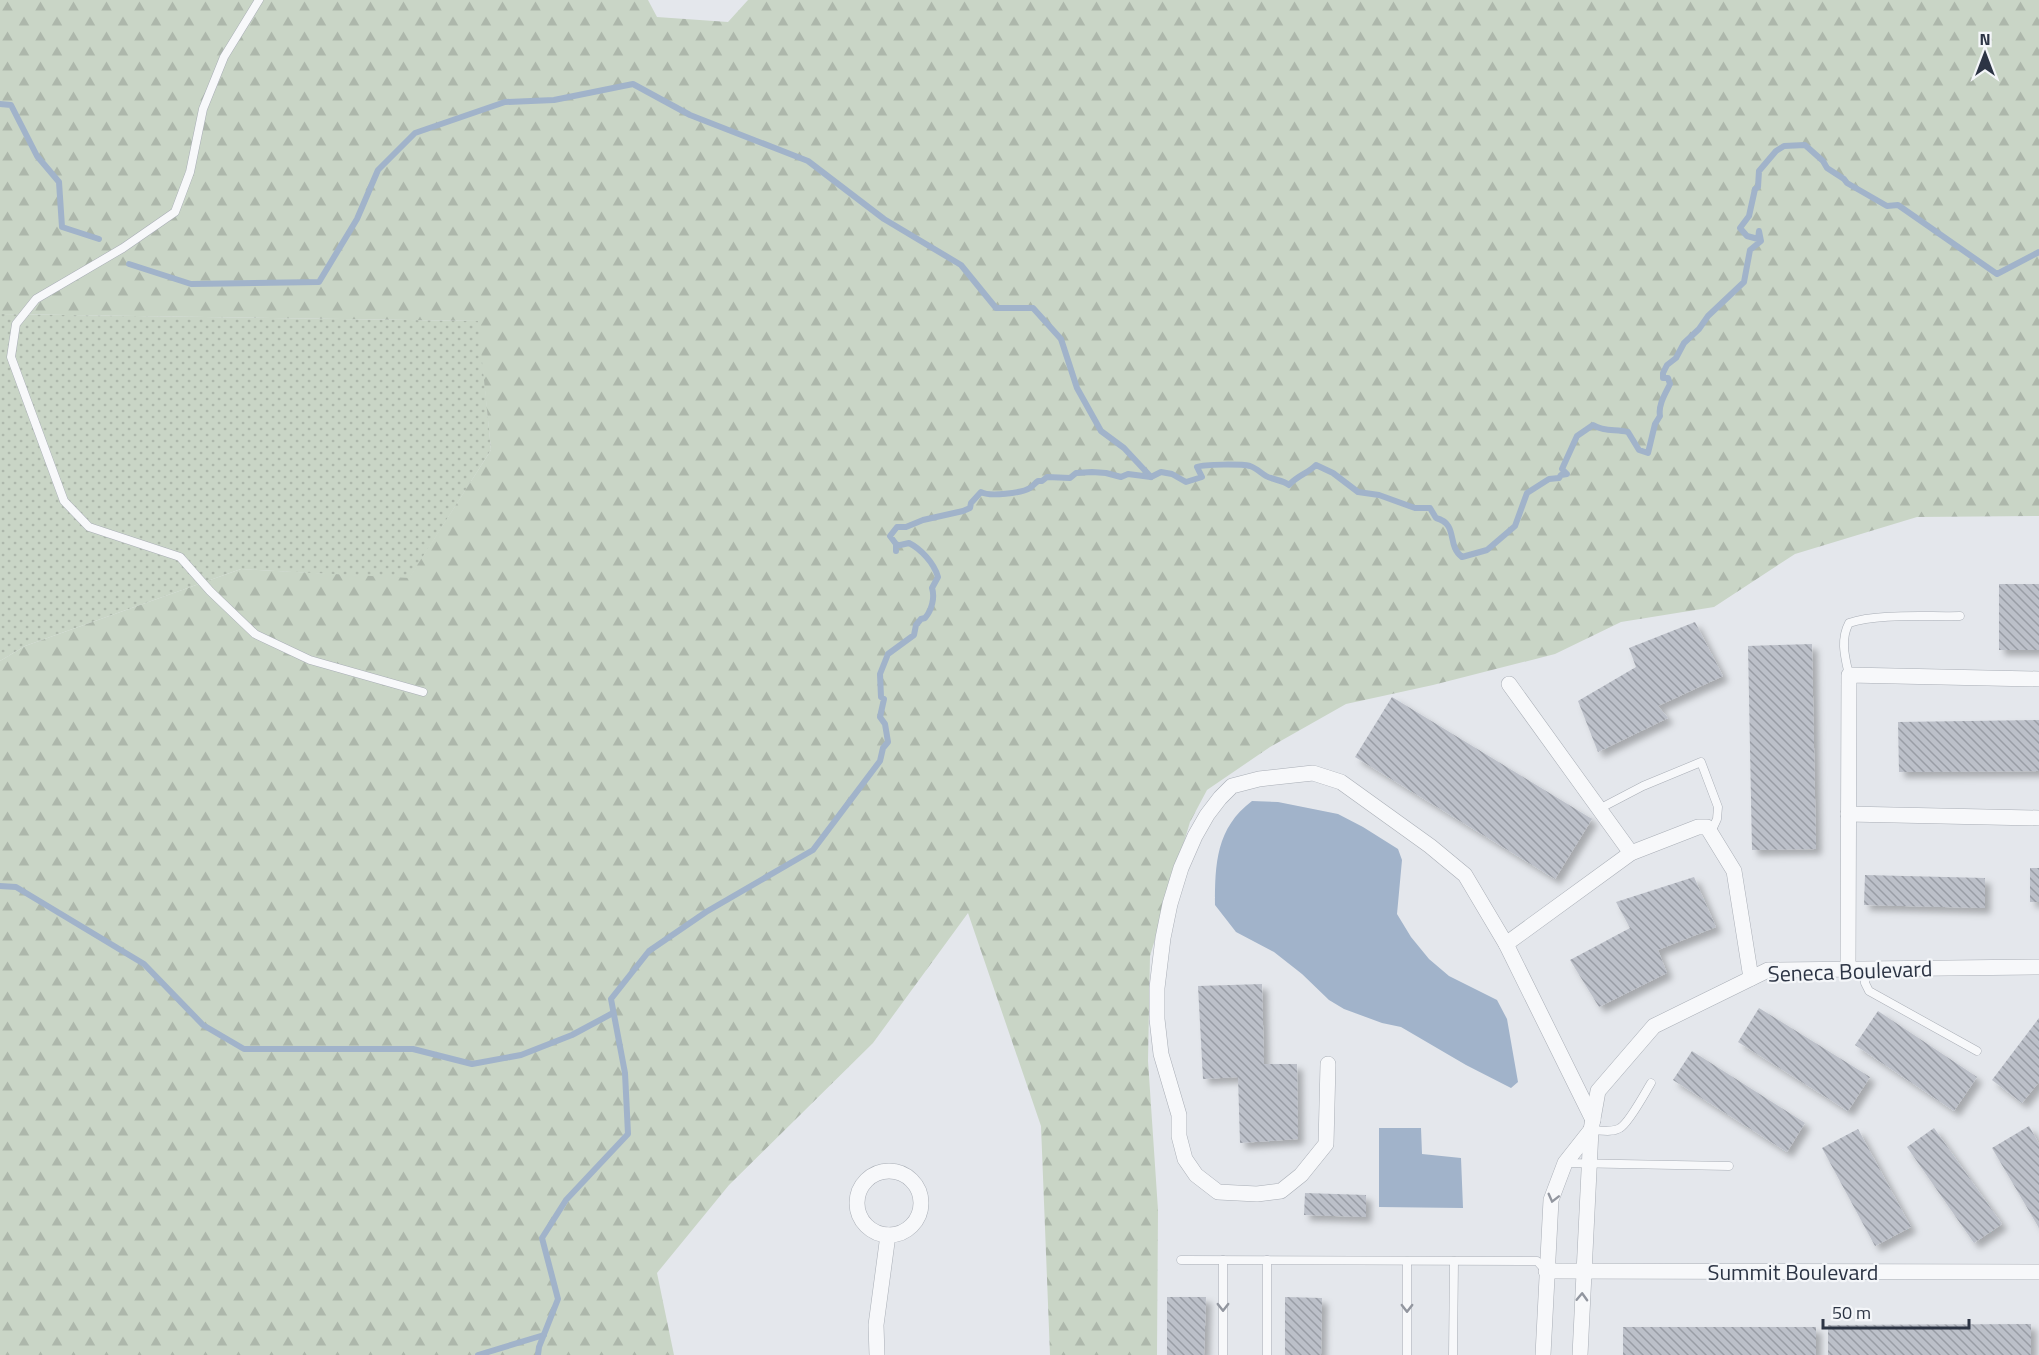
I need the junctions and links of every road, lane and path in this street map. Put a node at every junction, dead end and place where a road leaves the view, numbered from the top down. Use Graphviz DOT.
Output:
graph roads {
  1 [pos="259,0"];
  2 [pos="1959,616"];
  3 [pos="1849,675"];
  4 [pos="2039,679"];
  5 [pos="1509,684"];
  6 [pos="423,692"];
  7 [pos="1599,809"];
  8 [pos="1848,814"];
  9 [pos="2039,818"];
  10 [pos="1711,832"];
  11 [pos="1631,853"];
  12 [pos="1506,944"];
  13 [pos="2039,967"];
  14 [pos="1848,969"];
  15 [pos="1865,969"];
  16 [pos="1751,978"];
  17 [pos="1977,1050"];
  18 [pos="1328,1064"];
  19 [pos="1651,1083"];
  20 [pos="1592,1125"];
  21 [pos="1565,1163"];
  22 [pos="1589,1164"];
  23 [pos="1729,1166"];
  24 [pos="888,1235"];
  25 [pos="1181,1260"];
  26 [pos="1223,1260"];
  27 [pos="1267,1260"];
  28 [pos="1407,1261"];
  29 [pos="1454,1261"];
  30 [pos="1546,1271"];
  31 [pos="1583,1271"];
  32 [pos="2039,1272"];
  33 [pos="877,1355"];
  34 [pos="1223,1355"];
  35 [pos="1267,1355"];
  36 [pos="1407,1355"];
  37 [pos="1453,1355"];
  38 [pos="1543,1355"];
  39 [pos="1580,1355"];
  1 -- 6 [label="lane"];
  2 -- 3 [label="lane"];
  3 -- 4 [label="street"];
  3 -- 8 [label="street"];
  5 -- 7 [label="street"];
  7 -- 10 [label="lane"];
  7 -- 11 [label="street"];
  8 -- 9 [label="street"];
  8 -- 14 [label="street"];
  10 -- 11 [label="street"];
  10 -- 16 [label="street"];
  11 -- 12 [label="street"];
  12 -- 18 [label="street"];
  12 -- 20 [label="street"];
  13 -- 15 [label="street, Seneca Boulevard"];
  14 -- 15 [label="street, Seneca Boulevard"];
  14 -- 16 [label="street, Seneca Boulevard"];
  15 -- 17 [label="lane"];
  16 -- 20 [label="street, Seneca Boulevard"];
  19 -- 20 [label="lane"];
  20 -- 21 [label="street, Seneca Boulevard"];
  20 -- 22 [label="street, Seneca Boulevard"];
  21 -- 22 [label="lane"];
  21 -- 30 [label="street, Seneca Boulevard, one-way"];
  22 -- 23 [label="lane"];
  22 -- 31 [label="street, Seneca Boulevard"];
  24 -- 24 [label="street"];
  24 -- 33 [label="street"];
  25 -- 26 [label="lane"];
  26 -- 27 [label="lane"];
  26 -- 34 [label="lane, one-way"];
  27 -- 28 [label="lane"];
  27 -- 35 [label="lane"];
  28 -- 29 [label="lane"];
  28 -- 36 [label="lane, one-way"];
  29 -- 30 [label="lane"];
  29 -- 37 [label="lane"];
  30 -- 31 [label="street, Summit Boulevard"];
  30 -- 38 [label="street, Seneca Boulevard"];
  31 -- 32 [label="street, Summit Boulevard"];
  39 -- 31 [label="street, Seneca Boulevard, one-way"];
}
